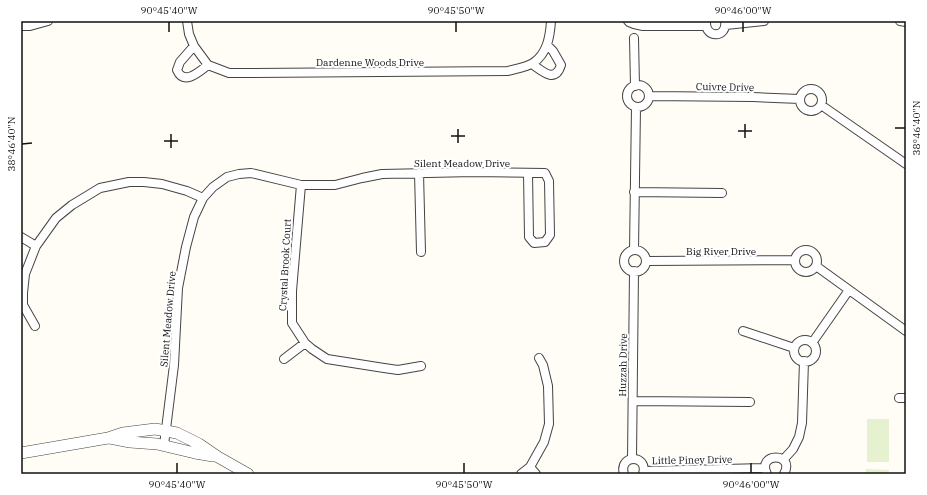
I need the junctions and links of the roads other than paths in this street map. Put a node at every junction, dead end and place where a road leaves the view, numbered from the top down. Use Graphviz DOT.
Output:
graph roads {
  1 [pos="48,21"];
  2 [pos="187,21"];
  3 [pos="551,21"];
  4 [pos="764,21"];
  5 [pos="900,21"];
  6 [pos="629,22"];
  7 [pos="906,22"];
  8 [pos="706,23"];
  9 [pos="726,23"];
  10 [pos="21,26"];
  11 [pos="634,38"];
  12 [pos="194,46"];
  13 [pos="547,46"];
  14 [pos="532,64"];
  15 [pos="208,65"];
  16 [pos="635,86"];
  17 [pos="648,96"];
  18 [pos="800,99"];
  19 [pos="820,105"];
  20 [pos="636,107"];
  21 [pos="906,164"];
  22 [pos="420,173"];
  23 [pos="528,173"];
  24 [pos="301,185"];
  25 [pos="634,192"];
  26 [pos="722,193"];
  27 [pos="203,198"];
  28 [pos="21,237"];
  29 [pos="36,246"];
  30 [pos="634,250"];
  31 [pos="421,252"];
  32 [pos="796,260"];
  33 [pos="646,261"];
  34 [pos="816,266"];
  35 [pos="634,271"];
  36 [pos="849,290"];
  37 [pos="35,326"];
  38 [pos="906,331"];
  39 [pos="742,332"];
  40 [pos="812,342"];
  41 [pos="305,343"];
  42 [pos="794,348"];
  43 [pos="539,358"];
  44 [pos="284,359"];
  45 [pos="804,361"];
  46 [pos="420,366"];
  47 [pos="633,401"];
  48 [pos="750,402"];
  49 [pos="166,431"];
  50 [pos="108,438"];
  51 [pos="164,445"];
  52 [pos="21,453"];
  53 [pos="218,457"];
  54 [pos="632,459"];
  55 [pos="783,460"];
  56 [pos="530,467"];
  57 [pos="766,471"];
  58 [pos="644,472"];
  59 [pos="248,474"];
  60 [pos="522,474"];
  61 [pos="536,474"];
  62 [pos="624,474"];
  63 [pos="784,474"];
  1 -- 10 [label="street"];
  2 -- 12 [label="street"];
  3 -- 13 [label="street"];
  4 -- 9 [label="street"];
  5 -- 7 [label="street"];
  6 -- 8 [label="street"];
  8 -- 9 [label="street"];
  11 -- 16 [label="street"];
  12 -- 15 [label="street"];
  12 -- 15 [label="street"];
  13 -- 14 [label="street"];
  13 -- 14 [label="street"];
  14 -- 15 [label="street, Dardenne Woods Drive"];
  16 -- 17 [label="street"];
  16 -- 20 [label="street"];
  17 -- 18 [label="street, Cuivre Drive"];
  17 -- 20 [label="street"];
  18 -- 19 [label="street"];
  18 -- 19 [label="street"];
  19 -- 21 [label="street"];
  20 -- 25 [label="street"];
  22 -- 23 [label="street, Silent Meadow Drive"];
  22 -- 24 [label="street, Silent Meadow Drive"];
  22 -- 31 [label="street"];
  23 -- 23 [label="street, Silent Meadow Drive"];
  24 -- 27 [label="street, Silent Meadow Drive"];
  24 -- 41 [label="street, Crystal Brook Court"];
  25 -- 26 [label="street"];
  25 -- 30 [label="street"];
  27 -- 29 [label="street"];
  27 -- 49 [label="street, Silent Meadow Drive"];
  28 -- 29 [label="street"];
  29 -- 37 [label="street"];
  30 -- 33 [label="street"];
  30 -- 35 [label="street"];
  32 -- 33 [label="street, Big River Drive"];
  32 -- 34 [label="street"];
  32 -- 34 [label="street"];
  33 -- 35 [label="street"];
  34 -- 36 [label="street"];
  35 -- 47 [label="street, Huzzah Drive"];
  36 -- 38 [label="street"];
  36 -- 40 [label="street"];
  39 -- 42 [label="street"];
  40 -- 42 [label="street"];
  40 -- 45 [label="street"];
  41 -- 44 [label="street"];
  41 -- 46 [label="street, Crystal Brook Court"];
  42 -- 45 [label="street"];
  43 -- 56 [label="street"];
  45 -- 55 [label="street"];
  47 -- 48 [label="street"];
  47 -- 54 [label="street, Huzzah Drive"];
  49 -- 50 [label="street"];
  49 -- 51 [label="street, Silent Meadow Drive"];
  49 -- 53 [label="street"];
  50 -- 51 [label="street"];
  50 -- 52 [label="street"];
  51 -- 53 [label="street"];
  53 -- 59 [label="street"];
  54 -- 58 [label="street"];
  54 -- 62 [label="street"];
  55 -- 57 [label="street, Little Piney Drive"];
  55 -- 63 [label="street"];
  56 -- 60 [label="street"];
  56 -- 61 [label="street"];
  57 -- 58 [label="street, Little Piney Drive"];
}
